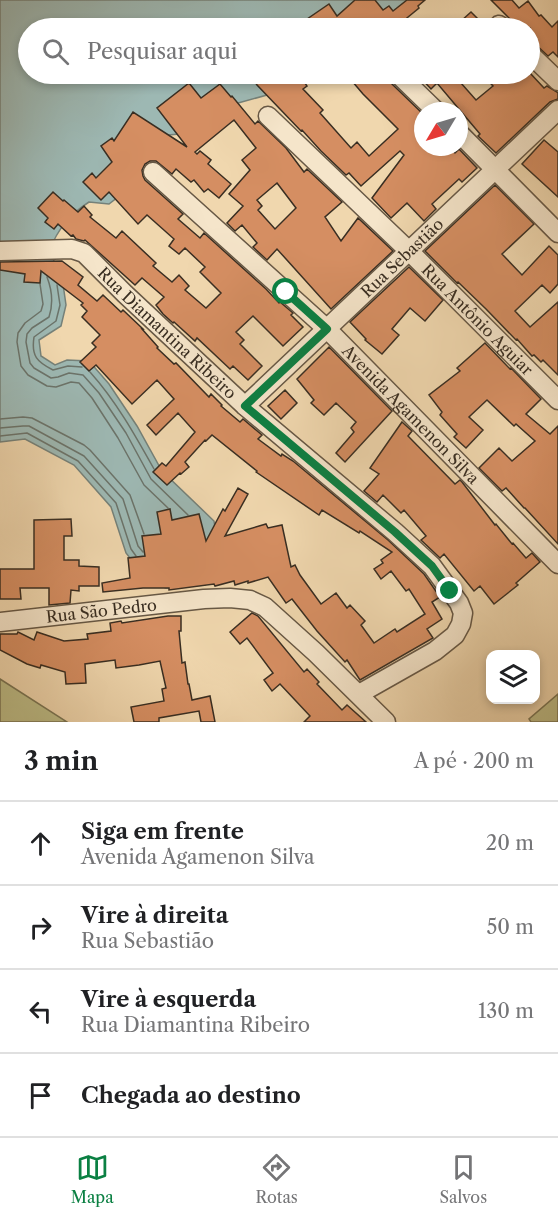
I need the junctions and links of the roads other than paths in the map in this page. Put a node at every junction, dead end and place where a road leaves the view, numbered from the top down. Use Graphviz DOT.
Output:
graph roads {
  1 [pos="540,64"];
  2 [pos="558,81"];
  3 [pos="408,84"];
  4 [pos="427,102"];
  5 [pos="558,110"];
  6 [pos="268,116"];
  7 [pos="468,142"];
  8 [pos="495,170"];
  9 [pos="153,172"];
  10 [pos="558,233"];
  11 [pos="0,251"];
  12 [pos="409,251"];
  13 [pos="327,329"];
  14 [pos="558,400"];
  15 [pos="245,406"];
  16 [pos="556,559"];
  17 [pos="0,622"];
  18 [pos="358,694"];
  19 [pos="386,722"];
  1 -- 2 [label="street"];
  3 -- 4 [label="street"];
  5 -- 8 [label="street, Rua Sebastião"];
  6 -- 12 [label="street, Rua Antônio Aguiar"];
  7 -- 8 [label="street"];
  8 -- 10 [label="street"];
  8 -- 12 [label="street, Rua Sebastião"];
  9 -- 13 [label="street, Avenida Agamenon Silva"];
  11 -- 15 [label="street, Rua Diamantina Ribeiro"];
  12 -- 13 [label="street, Rua Sebastião"];
  12 -- 14 [label="street, Rua Antônio Aguiar"];
  13 -- 15 [label="street, Rua Sebastião"];
  13 -- 16 [label="street, Avenida Agamenon Silva"];
  15 -- 18 [label="street, Rua Diamantina Ribeiro"];
  17 -- 18 [label="street, Rua São Pedro"];
  18 -- 19 [label="street, Rua São Pedro"];
}
